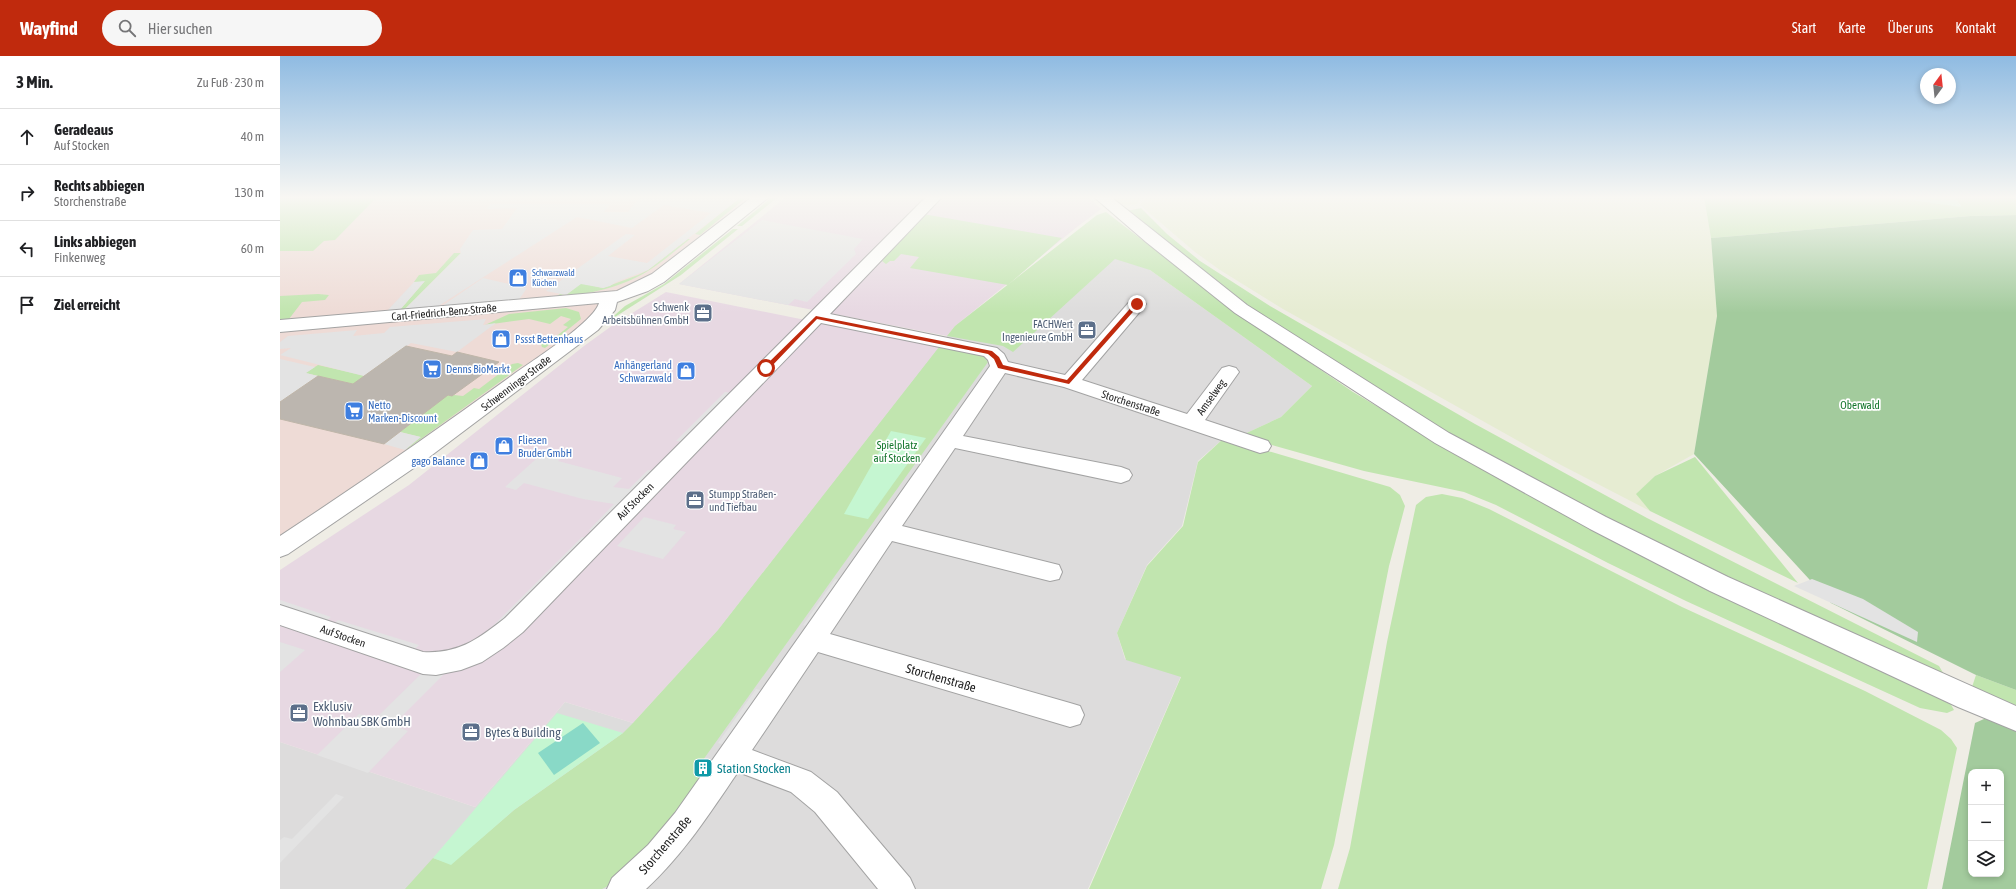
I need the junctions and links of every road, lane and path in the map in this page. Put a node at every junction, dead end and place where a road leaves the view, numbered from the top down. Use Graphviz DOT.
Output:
graph roads {
  1 [pos="712,236"];
  2 [pos="896,236"];
  3 [pos="1148,236"];
  4 [pos="609,298"];
  5 [pos="1137,304"];
  6 [pos="816,317"];
  7 [pos="280,326"];
  8 [pos="1000,366"];
  9 [pos="1230,372"];
  10 [pos="1069,382"];
  11 [pos="1192,423"];
  12 [pos="950,440"];
  13 [pos="1260,446"];
  14 [pos="1122,475"];
  15 [pos="887,531"];
  16 [pos="280,548"];
  17 [pos="1050,572"];
  18 [pos="280,615"];
  19 [pos="812,640"];
  20 [pos="1070,715"];
  21 [pos="2016,719"];
  22 [pos="732,758"];
  23 [pos="625,888"];
  24 [pos="899,889"];
  1 -- 4 [label="street"];
  2 -- 6 [label="street, Auf Stocken"];
  3 -- 21 [label="street"];
  4 -- 7 [label="street, Carl-Friedrich-Benz-Straße"];
  4 -- 16 [label="street, Schwenninger Straße"];
  5 -- 10 [label="street"];
  6 -- 8 [label="street"];
  6 -- 18 [label="street, Auf Stocken"];
  8 -- 10 [label="street, Storchenstraße"];
  8 -- 12 [label="street, Storchenstraße"];
  9 -- 11 [label="street, Amselweg"];
  10 -- 11 [label="street, Storchenstraße"];
  11 -- 13 [label="street, Storchenstraße"];
  12 -- 14 [label="street"];
  12 -- 15 [label="street, Storchenstraße"];
  15 -- 17 [label="street"];
  15 -- 19 [label="street, Storchenstraße"];
  19 -- 20 [label="street, Storchenstraße"];
  19 -- 22 [label="street, Storchenstraße"];
  22 -- 23 [label="street, Storchenstraße"];
  22 -- 24 [label="street"];
}
